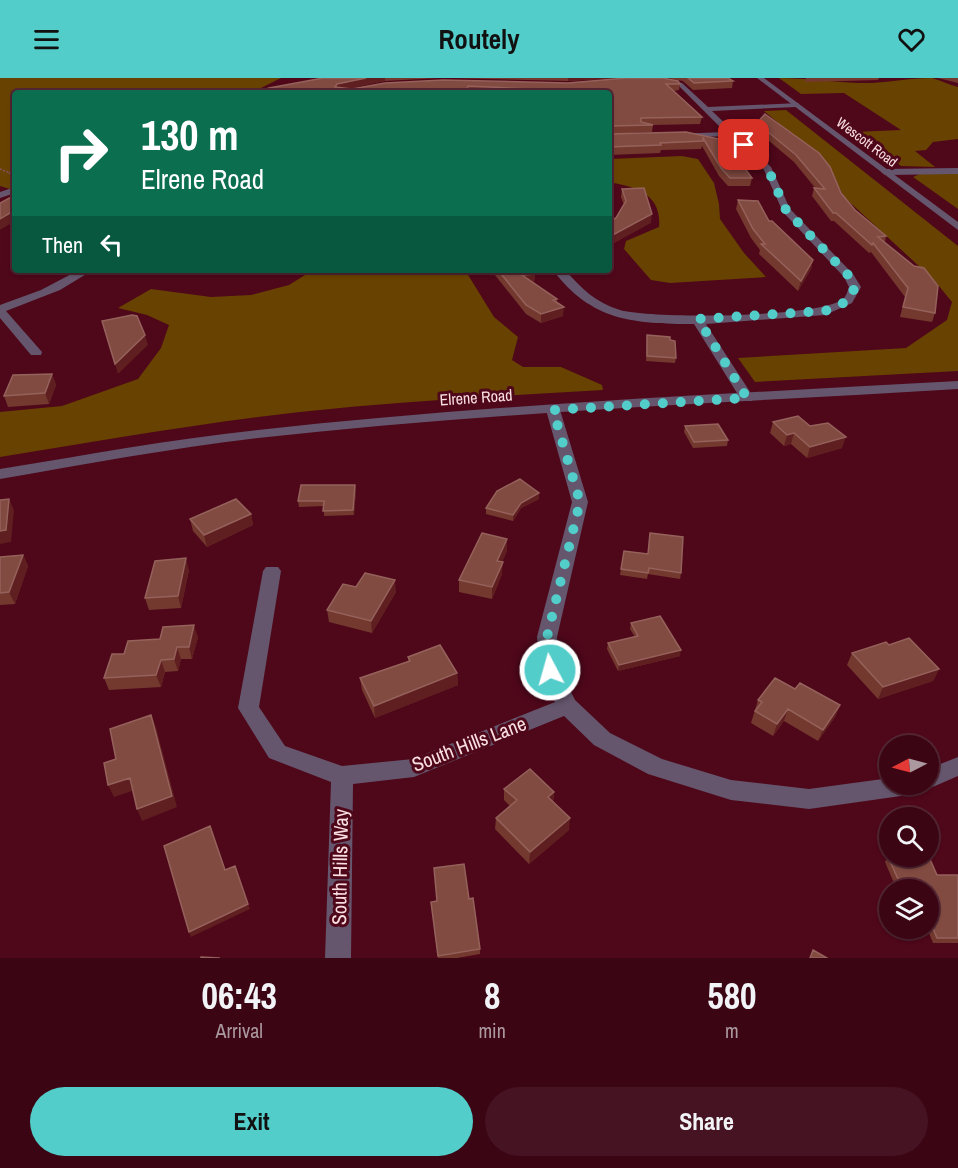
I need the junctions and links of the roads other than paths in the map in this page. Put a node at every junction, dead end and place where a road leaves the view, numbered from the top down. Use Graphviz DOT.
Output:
graph roads {
  1 [pos="653,78"];
  2 [pos="760,78"];
  3 [pos="796,105"];
  4 [pos="706,108"];
  5 [pos="732,134"];
  6 [pos="665,136"];
  7 [pos="958,171"];
  8 [pos="885,172"];
  9 [pos="958,227"];
  10 [pos="82,273"];
  11 [pos="561,273"];
  12 [pos="0,310"];
  13 [pos="698,319"];
  14 [pos="36,352"];
  15 [pos="958,386"];
  16 [pos="747,398"];
  17 [pos="553,410"];
  18 [pos="0,474"];
  19 [pos="272,571"];
  20 [pos="567,706"];
  21 [pos="958,766"];
  22 [pos="939,774"];
  23 [pos="342,776"];
  24 [pos="879,789"];
  25 [pos="338,958"];
  1 -- 4 [label="street"];
  2 -- 3 [label="street, Wescott Road"];
  3 -- 4 [label="street"];
  3 -- 8 [label="street, Wescott Road"];
  4 -- 5 [label="street"];
  5 -- 6 [label="street"];
  5 -- 13 [label="street"];
  7 -- 8 [label="street"];
  8 -- 9 [label="street, Wescott Road"];
  10 -- 12 [label="street"];
  11 -- 13 [label="street"];
  12 -- 14 [label="street"];
  13 -- 16 [label="street"];
  15 -- 16 [label="street, Elrene Road"];
  16 -- 17 [label="street, Elrene Road"];
  17 -- 18 [label="street, Elrene Road"];
  17 -- 20 [label="street"];
  19 -- 23 [label="street, South Hills Lane"];
  20 -- 23 [label="street, South Hills Lane"];
  20 -- 24 [label="street"];
  21 -- 22 [label="street"];
  23 -- 25 [label="street, South Hills Way"];
}
